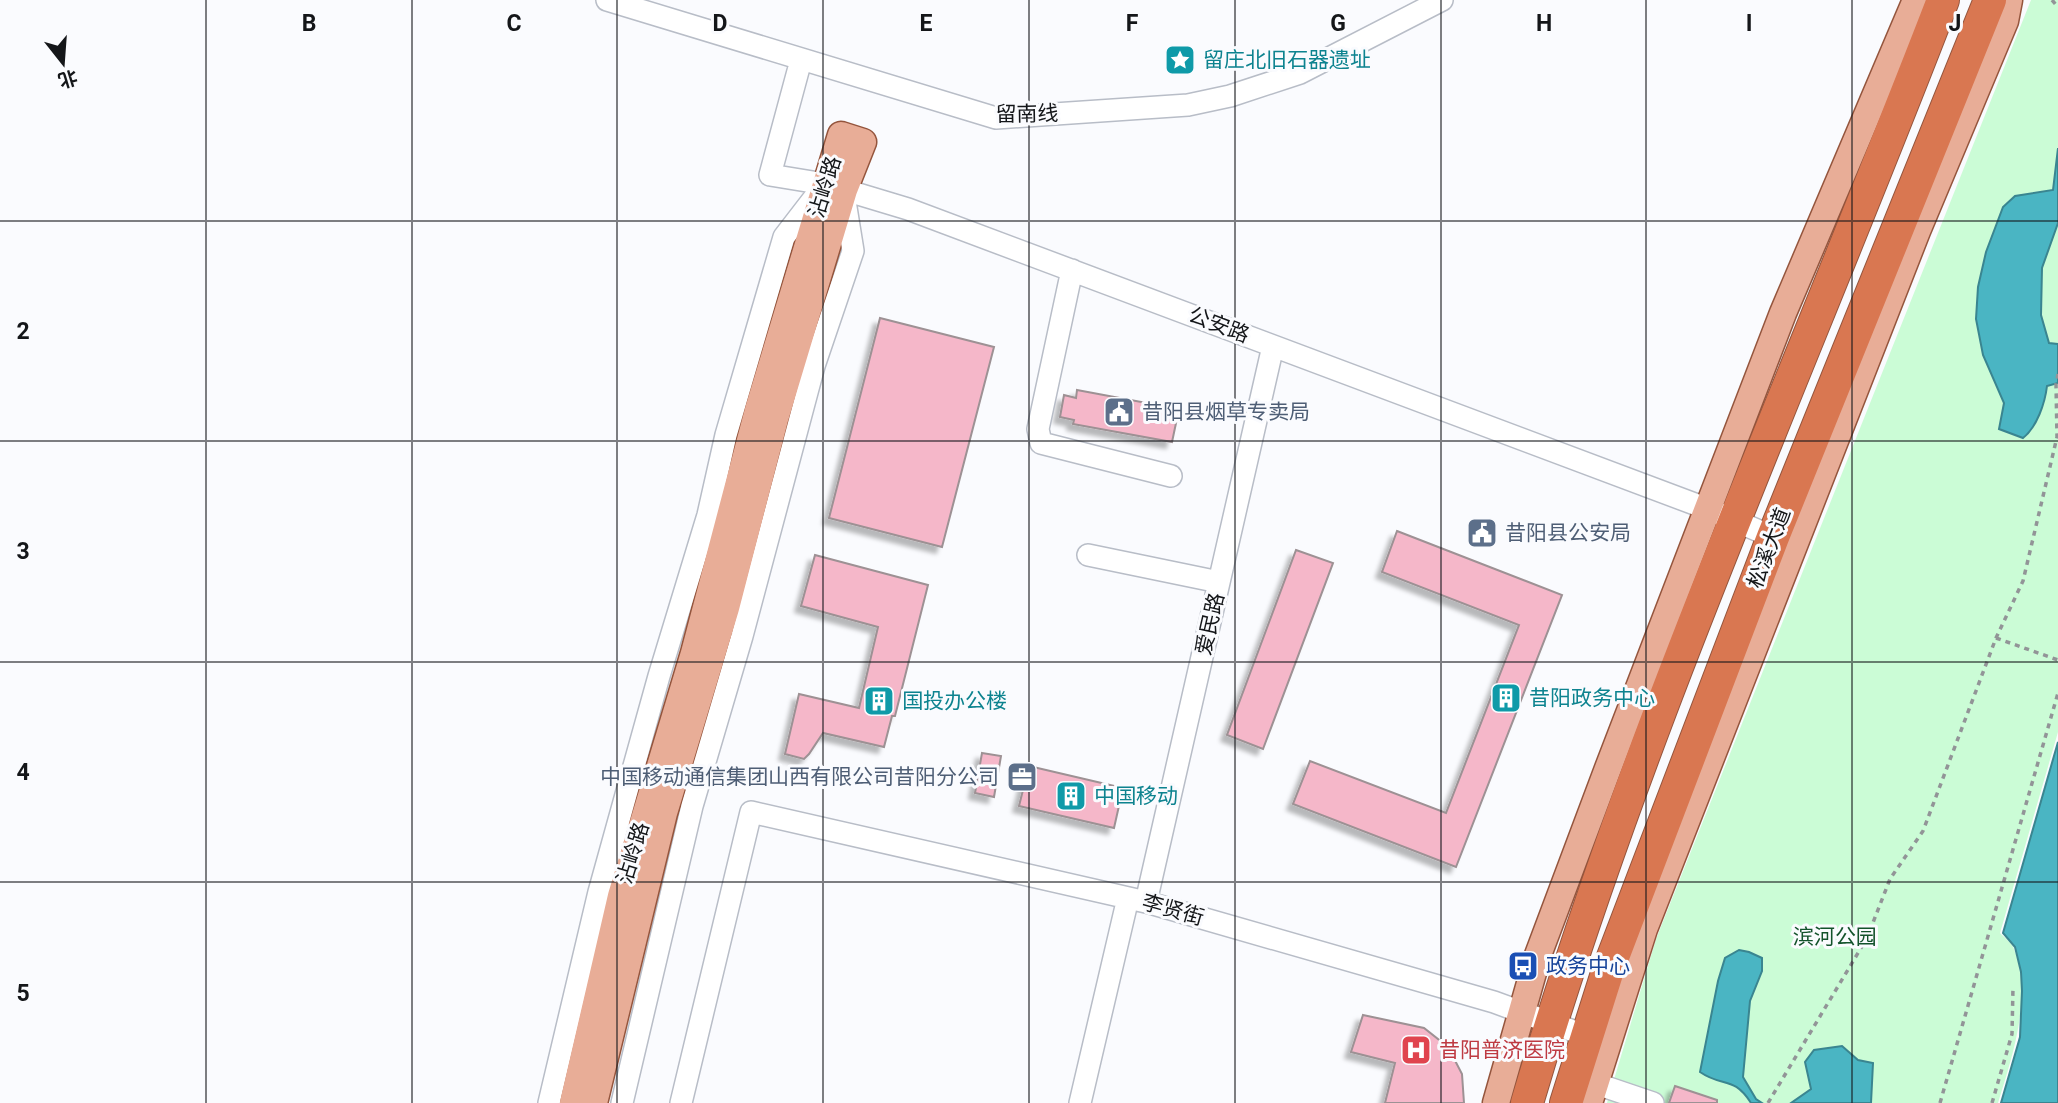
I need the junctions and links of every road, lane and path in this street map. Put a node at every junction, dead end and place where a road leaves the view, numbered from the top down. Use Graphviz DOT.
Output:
graph roads {
  1 [pos="607,0"];
  2 [pos="1442,0"];
  3 [pos="1916,0"];
  4 [pos="1943,0"];
  5 [pos="1990,0"];
  6 [pos="2009,0"];
  7 [pos="2052,0"];
  8 [pos="2058,7"];
  9 [pos="801,60"];
  10 [pos="834,187"];
  11 [pos="1072,270"];
  12 [pos="1273,346"];
  13 [pos="2058,374"];
  14 [pos="2057,437"];
  15 [pos="1171,476"];
  16 [pos="1721,515"];
  17 [pos="1773,537"];
  18 [pos="1088,555"];
  19 [pos="1219,582"];
  20 [pos="1996,638"];
  21 [pos="2058,660"];
  22 [pos="2058,693"];
  23 [pos="1137,900"];
  24 [pos="2013,987"];
  25 [pos="1521,1012"];
  26 [pos="1550,1023"];
  27 [pos="1587,1036"];
  28 [pos="1592,1093"];
  29 [pos="549,1103"];
  30 [pos="573,1103"];
  31 [pos="594,1103"];
  32 [pos="622,1103"];
  33 [pos="681,1103"];
  34 [pos="1080,1103"];
  35 [pos="1496,1103"];
  36 [pos="1527,1103"];
  37 [pos="1566,1103"];
  38 [pos="1653,1103"];
  39 [pos="1768,1103"];
  40 [pos="1940,1103"];
  41 [pos="1992,1103"];
  1 -- 9 [label="street, 留南线"];
  2 -- 9 [label="street, 留南线"];
  3 -- 16 [label="main road"];
  4 -- 16 [label="highway, 松溪大道"];
  5 -- 17 [label="highway, 松溪大道"];
  6 -- 28 [label="main road"];
  7 -- 8 [label="path"];
  9 -- 10 [label="street, 公安路"];
  10 -- 11 [label="street, 公安路"];
  10 -- 29 [label="street"];
  10 -- 30 [label="main road, 沾岭路"];
  10 -- 31 [label="main road, 沾岭路"];
  10 -- 32 [label="street"];
  11 -- 12 [label="street, 公安路"];
  11 -- 15 [label="street"];
  12 -- 16 [label="street, 公安路"];
  12 -- 19 [label="street, 爱民路"];
  13 -- 14 [label="path"];
  14 -- 20 [label="path"];
  16 -- 17 [label="street, 公安路"];
  16 -- 25 [label="main road"];
  16 -- 26 [label="highway, 松溪大道"];
  17 -- 27 [label="highway, 松溪大道"];
  18 -- 19 [label="street"];
  19 -- 23 [label="street, 爱民路"];
  20 -- 21 [label="path"];
  20 -- 39 [label="path"];
  22 -- 40 [label="path"];
  23 -- 25 [label="street, 李贤街"];
  23 -- 33 [label="street, 李贤街"];
  23 -- 34 [label="street, 爱民路"];
  24 -- 41 [label="path"];
  25 -- 26 [label="street, 李贤街"];
  25 -- 35 [label="main road"];
  26 -- 27 [label="street, 李贤街"];
  26 -- 36 [label="highway, 松溪大道"];
  27 -- 37 [label="highway, 松溪大道"];
  28 -- 38 [label="street"];
}
